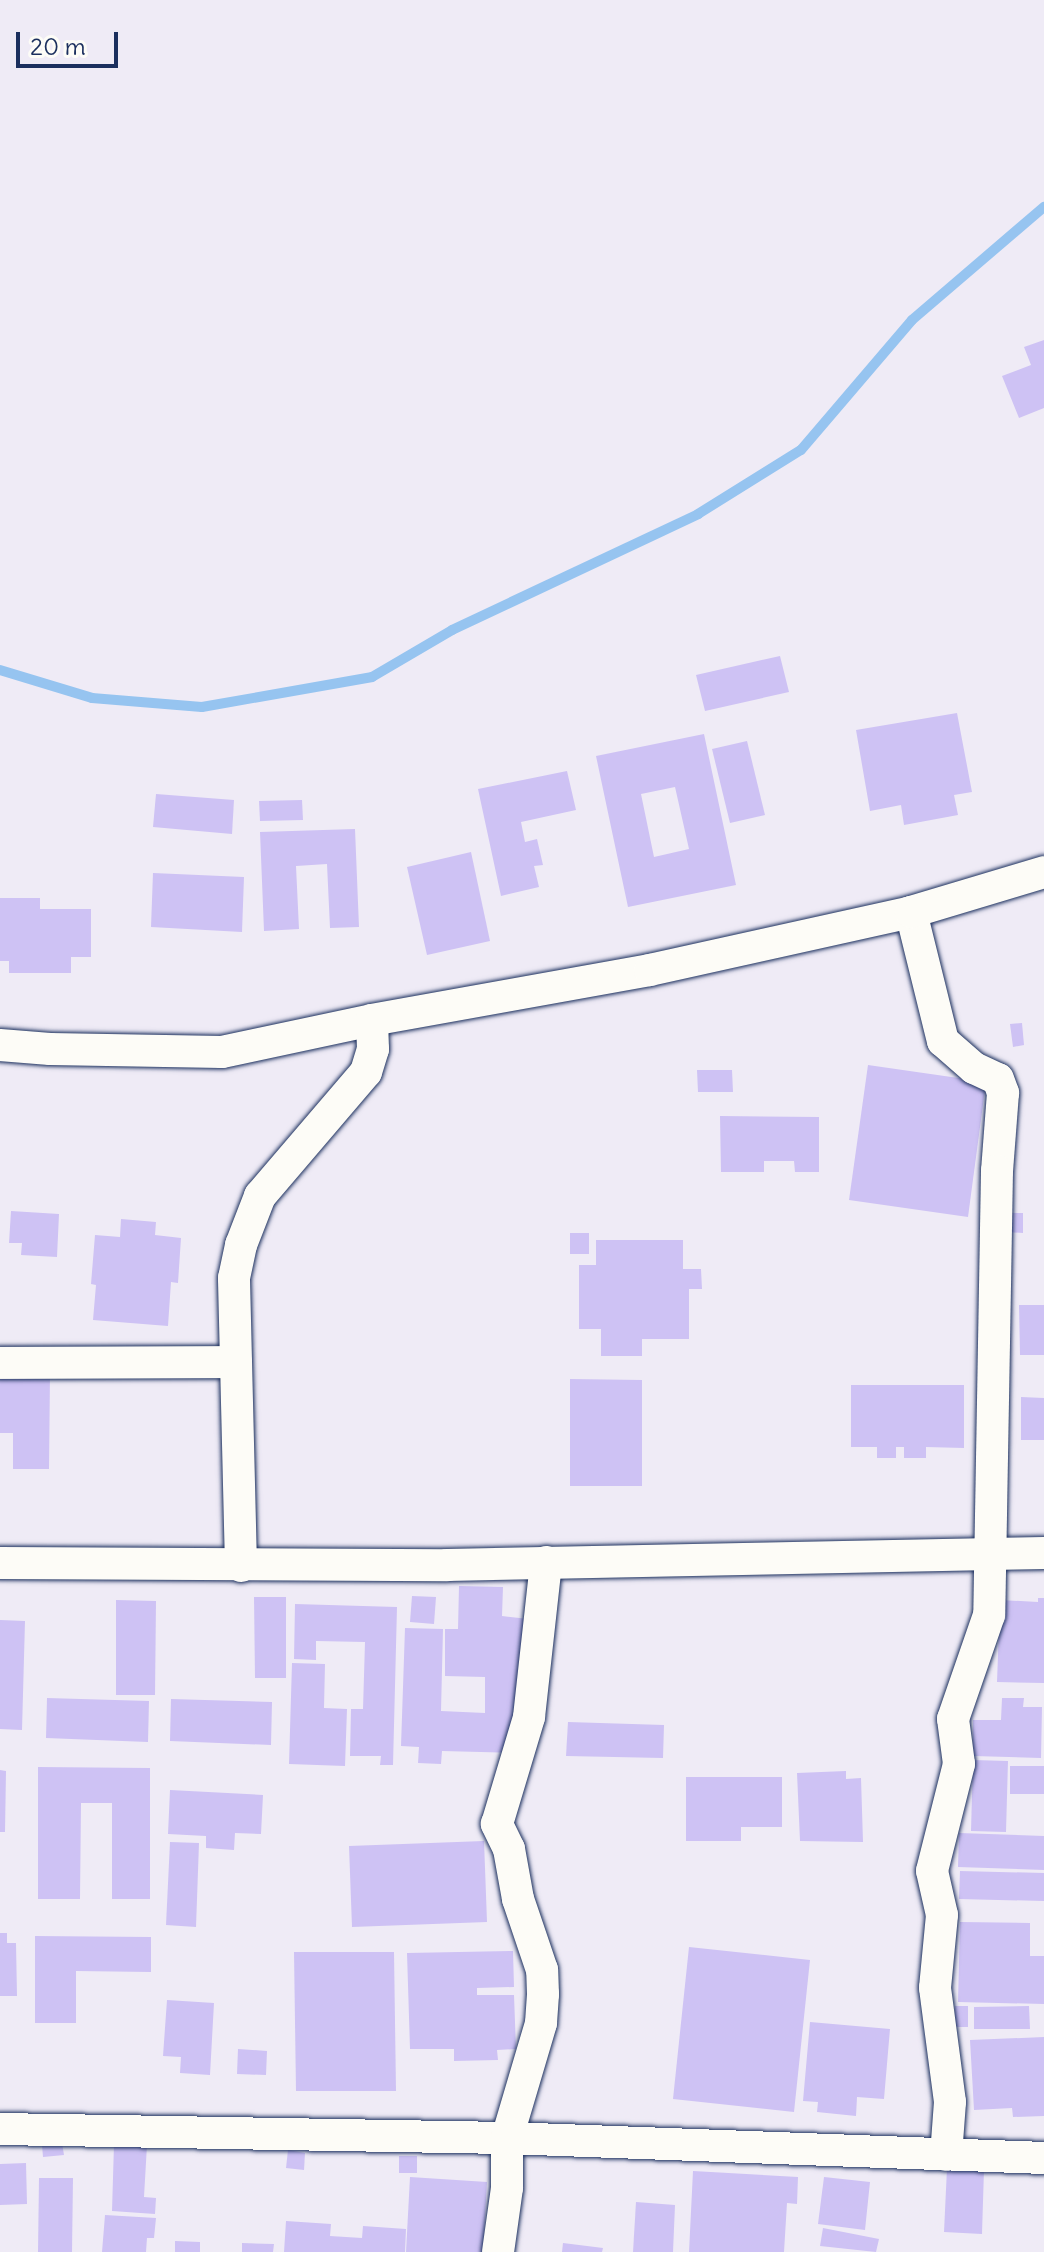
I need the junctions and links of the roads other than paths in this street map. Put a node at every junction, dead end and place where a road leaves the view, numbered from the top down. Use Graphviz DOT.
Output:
graph roads {
  1 [pos="1044,872"];
  2 [pos="911,912"];
  3 [pos="372,1020"];
  4 [pos="0,1045"];
  5 [pos="236,1362"];
  6 [pos="0,1363"];
  7 [pos="1044,1553"];
  8 [pos="992,1556"];
  9 [pos="546,1562"];
  10 [pos="0,1563"];
  11 [pos="241,1566"];
  12 [pos="0,2129"];
  13 [pos="507,2138"];
  14 [pos="946,2155"];
  15 [pos="1044,2158"];
  16 [pos="498,2252"];
  1 -- 2 [label="street"];
  2 -- 3 [label="street"];
  2 -- 8 [label="street"];
  3 -- 4 [label="street"];
  3 -- 5 [label="street"];
  5 -- 6 [label="street"];
  5 -- 11 [label="street"];
  7 -- 8 [label="street"];
  8 -- 9 [label="street"];
  8 -- 14 [label="street"];
  9 -- 11 [label="street"];
  9 -- 13 [label="street"];
  10 -- 11 [label="street"];
  12 -- 13 [label="street"];
  13 -- 14 [label="street"];
  13 -- 16 [label="street"];
  14 -- 15 [label="street"];
}
